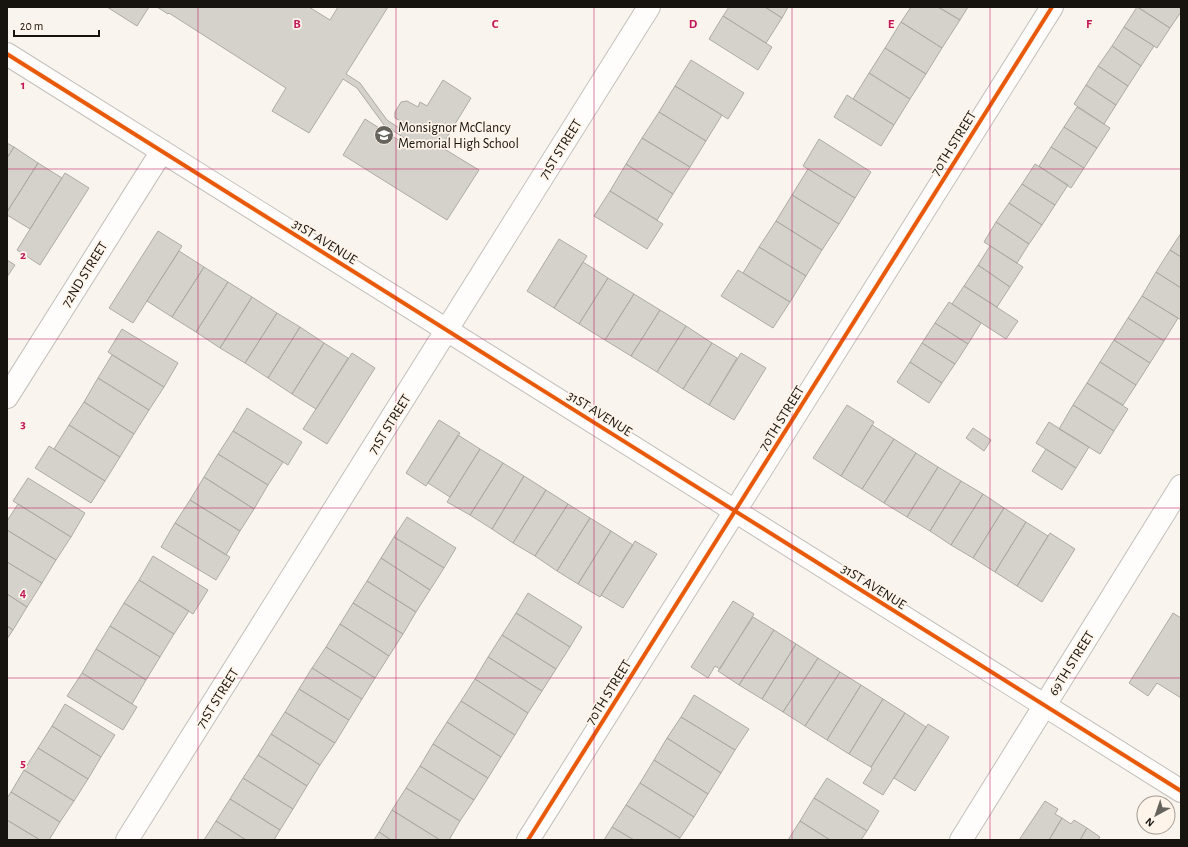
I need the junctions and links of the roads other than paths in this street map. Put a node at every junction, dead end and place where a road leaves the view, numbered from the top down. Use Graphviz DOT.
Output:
graph roads {
  1 [pos="649,7"];
  2 [pos="1052,7"];
  3 [pos="7,54"];
  4 [pos="162,151"];
  5 [pos="447,331"];
  6 [pos="7,397"];
  7 [pos="1181,486"];
  8 [pos="735,511"];
  9 [pos="1044,706"];
  10 [pos="1181,791"];
  11 [pos="128,840"];
  12 [pos="528,840"];
  13 [pos="960,840"];
  1 -- 5 [label="street, 71ST STREET"];
  2 -- 8 [label="street, 70TH STREET"];
  3 -- 4 [label="street, 31ST AVENUE"];
  4 -- 5 [label="street, 31ST AVENUE"];
  4 -- 6 [label="street, 72ND STREET"];
  5 -- 8 [label="street, 31ST AVENUE"];
  5 -- 11 [label="street, 71ST STREET"];
  7 -- 9 [label="street, 69TH STREET"];
  8 -- 9 [label="street, 31ST AVENUE"];
  8 -- 12 [label="street, 70TH STREET"];
  9 -- 10 [label="street, 31ST AVENUE"];
  9 -- 13 [label="street, 69TH STREET"];
}
